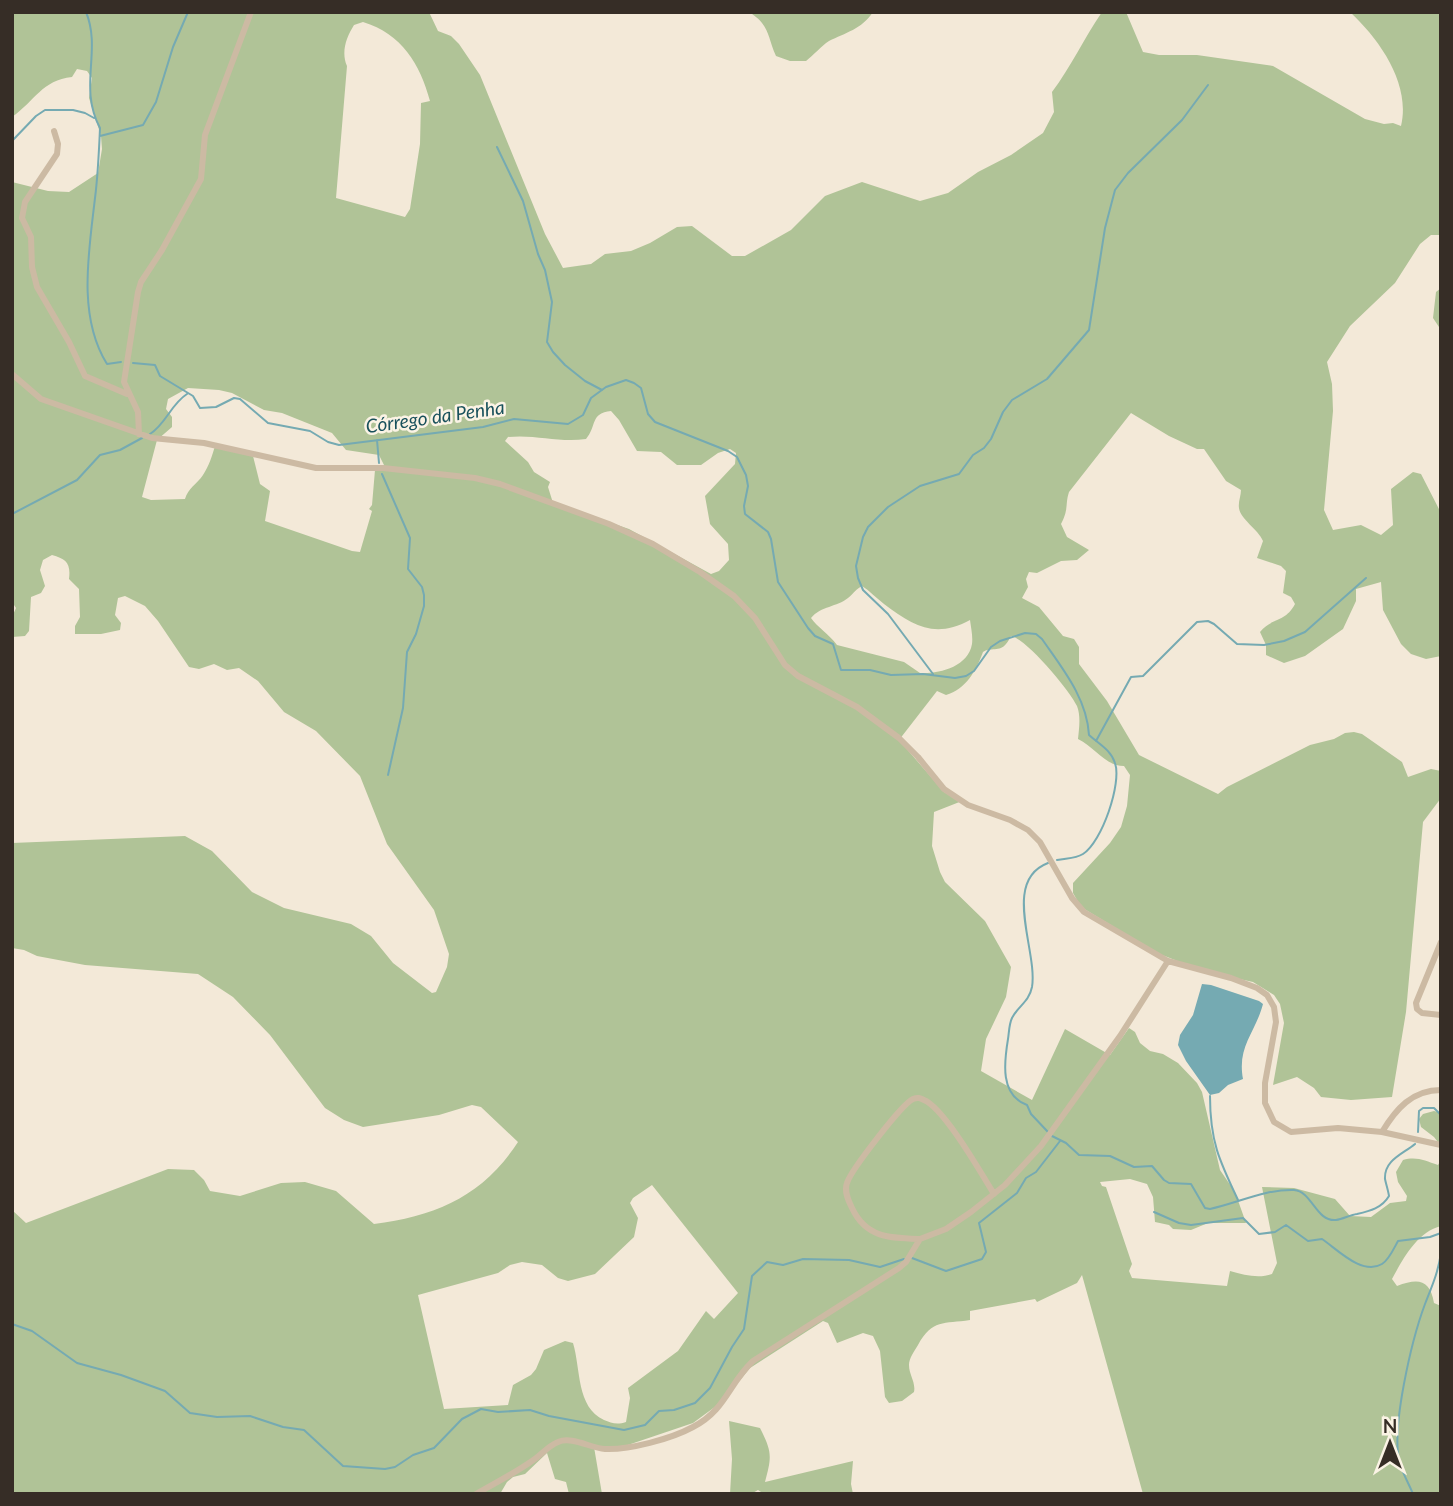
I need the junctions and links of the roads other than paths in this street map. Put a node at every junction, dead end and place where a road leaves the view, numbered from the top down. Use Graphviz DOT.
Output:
graph roads {
  1 [pos="251,12"];
  2 [pos="54,131"];
  3 [pos="12,374"];
  4 [pos="129,395"];
  5 [pos="139,434"];
  6 [pos="1441,942"];
  7 [pos="1168,961"];
  8 [pos="1441,1015"];
  9 [pos="1441,1090"];
  10 [pos="1382,1132"];
  11 [pos="1441,1145"];
  12 [pos="994,1194"];
  13 [pos="920,1239"];
  14 [pos="477,1494"];
  1 -- 4 [label="street"];
  2 -- 4 [label="street"];
  3 -- 5 [label="street"];
  4 -- 5 [label="street"];
  5 -- 7 [label="street"];
  6 -- 8 [label="street"];
  7 -- 10 [label="street"];
  7 -- 12 [label="street"];
  9 -- 10 [label="street"];
  10 -- 11 [label="street"];
  12 -- 13 [label="street"];
  12 -- 13 [label="street"];
  13 -- 14 [label="street"];
}
